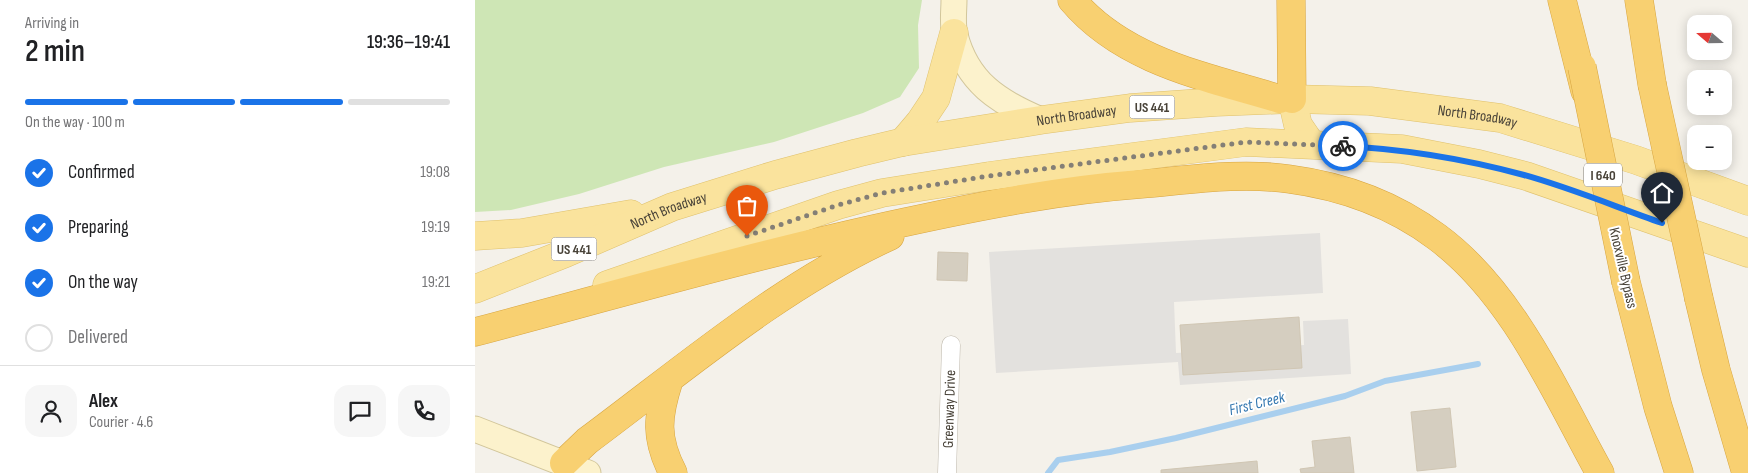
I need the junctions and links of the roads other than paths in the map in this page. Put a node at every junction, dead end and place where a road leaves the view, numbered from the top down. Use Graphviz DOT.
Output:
graph roads {
  1 [pos="954,0"];
  2 [pos="1073,0"];
  3 [pos="1291,0"];
  4 [pos="1562,0"];
  5 [pos="1572,0"];
  6 [pos="1639,0"];
  7 [pos="954,33"];
  8 [pos="1286,99"];
  9 [pos="1592,117"];
  10 [pos="1041,120"];
  11 [pos="903,142"];
  12 [pos="1311,144"];
  13 [pos="1748,201"];
  14 [pos="672,207"];
  15 [pos="930,217"];
  16 [pos="475,236"];
  17 [pos="1748,253"];
  18 [pos="475,289"];
  19 [pos="475,331"];
  20 [pos="951,345"];
  21 [pos="669,380"];
  22 [pos="475,429"];
  23 [pos="570,470"];
  24 [pos="1746,471"];
  25 [pos="673,473"];
  26 [pos="947,473"];
  27 [pos="1600,473"];
  28 [pos="1679,473"];
  1 -- 7 [label="street"];
  2 -- 8 [label="highway"];
  3 -- 8 [label="highway"];
  4 -- 9 [label="highway"];
  5 -- 9 [label="highway, Knoxville Bypass / I 640, bridge"];
  6 -- 24 [label="highway, bridge"];
  7 -- 10 [label="street"];
  7 -- 11 [label="main road"];
  8 -- 10 [label="main road, North Broadway / US 441"];
  8 -- 12 [label="main road"];
  8 -- 13 [label="main road, North Broadway / US 441"];
  9 -- 28 [label="highway, Knoxville Bypass / I 640, bridge"];
  10 -- 11 [label="main road, North Broadway / US 441"];
  11 -- 14 [label="main road, North Broadway / US 441"];
  12 -- 17 [label="main road"];
  12 -- 19 [label="main road"];
  14 -- 16 [label="main road"];
  14 -- 18 [label="main road, North Broadway / US 441"];
  15 -- 19 [label="highway"];
  15 -- 21 [label="highway"];
  15 -- 27 [label="highway"];
  20 -- 26 [label="street, Greenway Drive"];
  21 -- 23 [label="highway"];
  21 -- 25 [label="highway"];
  22 -- 23 [label="street"];
}
